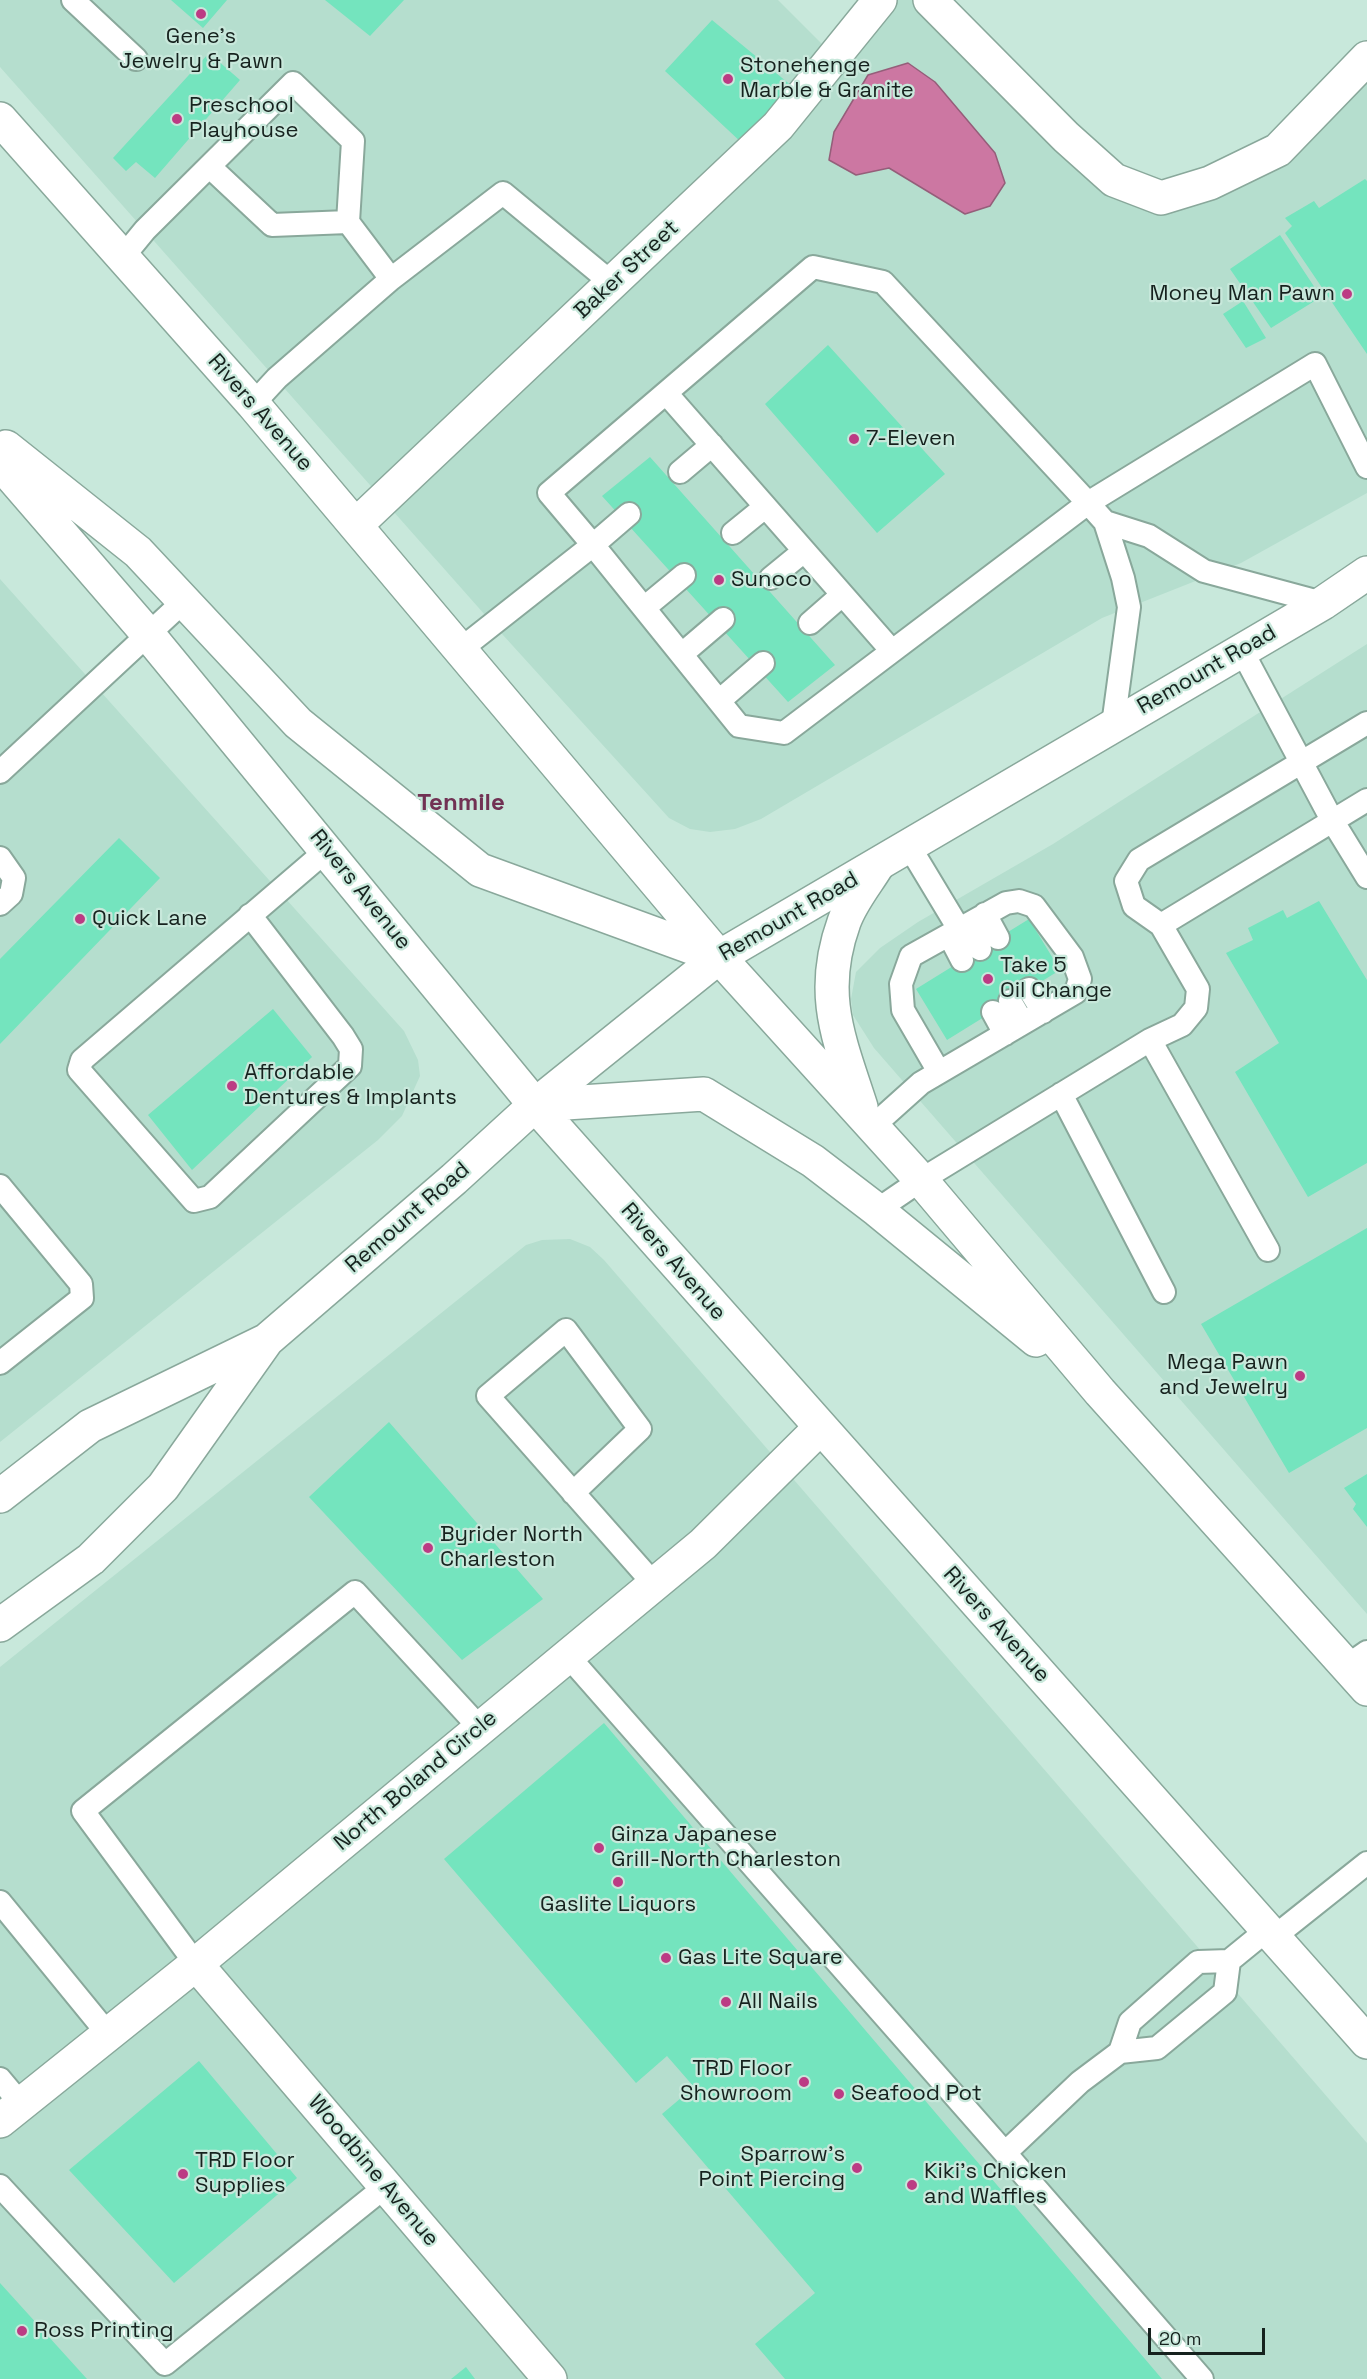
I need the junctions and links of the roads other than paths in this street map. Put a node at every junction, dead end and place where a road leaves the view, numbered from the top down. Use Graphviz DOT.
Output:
graph roads {
  1 [pos="73,0"];
  2 [pos="880,0"];
  3 [pos="930,0"];
  4 [pos="1367,58"];
  5 [pos="136,59"];
  6 [pos="0,119"];
  7 [pos="210,167"];
  8 [pos="348,222"];
  9 [pos="122,258"];
  10 [pos="391,279"];
  11 [pos="613,284"];
  12 [pos="666,393"];
  13 [pos="253,404"];
  14 [pos="0,442"];
  15 [pos="712,445"];
  16 [pos="0,463"];
  17 [pos="1366,463"];
  18 [pos="680,472"];
  19 [pos="1088,503"];
  20 [pos="765,507"];
  21 [pos="629,514"];
  22 [pos="1105,522"];
  23 [pos="356,525"];
  24 [pos="733,534"];
  25 [pos="593,545"];
  26 [pos="804,550"];
  27 [pos="1367,573"];
  28 [pos="684,575"];
  29 [pos="771,578"];
  30 [pos="842,595"];
  31 [pos="184,601"];
  32 [pos="1323,603"];
  33 [pos="644,608"];
  34 [pos="723,619"];
  35 [pos="810,623"];
  36 [pos="147,633"];
  37 [pos="461,649"];
  38 [pos="892,651"];
  39 [pos="1242,651"];
  40 [pos="681,654"];
  41 [pos="763,663"];
  42 [pos="719,701"];
  43 [pos="1367,723"];
  44 [pos="1113,725"];
  45 [pos="1301,761"];
  46 [pos="0,772"];
  47 [pos="1367,800"];
  48 [pos="1332,820"];
  49 [pos="909,846"];
  50 [pos="327,850"];
  51 [pos="0,858"];
  52 [pos="877,866"];
  53 [pos="1367,877"];
  54 [pos="0,904"];
  55 [pos="250,915"];
  56 [pos="964,926"];
  57 [pos="1161,926"];
  58 [pos="719,957"];
  59 [pos="1029,990"];
  60 [pos="1001,1007"];
  61 [pos="1043,1012"];
  62 [pos="1014,1029"];
  63 [pos="1150,1040"];
  64 [pos="939,1072"];
  65 [pos="1061,1094"];
  66 [pos="534,1105"];
  67 [pos="868,1122"];
  68 [pos="921,1180"];
  69 [pos="0,1186"];
  70 [pos="877,1210"];
  71 [pos="1268,1250"];
  72 [pos="1164,1292"];
  73 [pos="267,1340"];
  74 [pos="0,1363"];
  75 [pos="1100,1392"];
  76 [pos="820,1428"];
  77 [pos="573,1492"];
  78 [pos="0,1496"];
  79 [pos="654,1584"];
  80 [pos="0,1625"];
  81 [pos="568,1656"];
  82 [pos="1360,1669"];
  83 [pos="480,1728"];
  84 [pos="1367,1863"];
  85 [pos="0,1902"];
  86 [pos="1271,1934"];
  87 [pos="1229,1961"];
  88 [pos="196,1964"];
  89 [pos="108,2034"];
  90 [pos="1367,2042"];
  91 [pos="1120,2052"];
  92 [pos="0,2079"];
  93 [pos="11,2113"];
  94 [pos="1005,2153"];
  95 [pos="386,2186"];
  96 [pos="0,2187"];
  97 [pos="550,2379"];
  98 [pos="1202,2379"];
  1 -- 5 [label="lane"];
  2 -- 11 [label="main road, Baker Street"];
  3 -- 4 [label="main road"];
  6 -- 9 [label="main road, Rivers Avenue"];
  7 -- 8 [label="lane"];
  7 -- 8 [label="lane"];
  7 -- 9 [label="lane"];
  8 -- 10 [label="lane"];
  9 -- 13 [label="main road, Rivers Avenue"];
  10 -- 11 [label="lane"];
  10 -- 13 [label="lane"];
  11 -- 23 [label="main road, Baker Street"];
  12 -- 15 [label="lane"];
  12 -- 19 [label="lane"];
  12 -- 25 [label="lane"];
  13 -- 23 [label="main road, Rivers Avenue"];
  14 -- 31 [label="main road"];
  15 -- 18 [label="lane"];
  15 -- 20 [label="lane"];
  16 -- 36 [label="main road, Rivers Avenue"];
  17 -- 19 [label="lane"];
  19 -- 22 [label="lane"];
  19 -- 38 [label="lane"];
  20 -- 24 [label="lane"];
  20 -- 26 [label="lane"];
  21 -- 25 [label="lane"];
  22 -- 32 [label="lane"];
  22 -- 44 [label="lane"];
  23 -- 37 [label="main road, Rivers Avenue"];
  25 -- 33 [label="lane"];
  25 -- 37 [label="lane"];
  26 -- 29 [label="lane"];
  26 -- 30 [label="lane"];
  27 -- 32 [label="main road, Remount Road"];
  28 -- 33 [label="lane"];
  30 -- 35 [label="lane"];
  30 -- 38 [label="lane"];
  31 -- 36 [label="lane"];
  31 -- 58 [label="main road"];
  32 -- 39 [label="main road, Remount Road"];
  33 -- 40 [label="lane"];
  34 -- 40 [label="lane"];
  36 -- 46 [label="lane"];
  36 -- 50 [label="main road, Rivers Avenue"];
  37 -- 58 [label="main road, Rivers Avenue"];
  38 -- 42 [label="lane"];
  39 -- 44 [label="main road, Remount Road"];
  39 -- 45 [label="lane"];
  40 -- 42 [label="lane"];
  41 -- 42 [label="lane"];
  43 -- 45 [label="lane"];
  44 -- 49 [label="main road, Remount Road"];
  45 -- 48 [label="lane"];
  45 -- 57 [label="lane"];
  47 -- 48 [label="lane"];
  48 -- 53 [label="lane"];
  48 -- 57 [label="lane"];
  49 -- 52 [label="main road, Remount Road"];
  49 -- 56 [label="lane"];
  50 -- 55 [label="lane"];
  50 -- 66 [label="main road, Rivers Avenue"];
  51 -- 54 [label="lane"];
  52 -- 58 [label="main road, Remount Road"];
  52 -- 67 [label="main road"];
  55 -- 55 [label="lane"];
  56 -- 56 [label="lane"];
  56 -- 61 [label="lane"];
  56 -- 64 [label="lane"];
  57 -- 63 [label="lane"];
  58 -- 66 [label="main road, Remount Road"];
  58 -- 67 [label="main road, Rivers Avenue"];
  59 -- 61 [label="lane"];
  60 -- 62 [label="lane"];
  61 -- 62 [label="lane"];
  62 -- 64 [label="lane"];
  63 -- 65 [label="lane"];
  63 -- 71 [label="lane"];
  64 -- 67 [label="lane"];
  65 -- 68 [label="lane"];
  65 -- 72 [label="lane"];
  66 -- 70 [label="main road"];
  66 -- 73 [label="main road, Remount Road"];
  66 -- 76 [label="main road, Rivers Avenue"];
  67 -- 68 [label="main road, Rivers Avenue"];
  68 -- 70 [label="lane"];
  68 -- 75 [label="main road, Rivers Avenue"];
  69 -- 74 [label="lane"];
  70 -- 75 [label="main road"];
  73 -- 78 [label="main road, Remount Road"];
  73 -- 80 [label="main road, Remount Road"];
  75 -- 82 [label="main road, Rivers Avenue"];
  76 -- 79 [label="main road, North Boland Circle"];
  76 -- 86 [label="main road, Rivers Avenue"];
  77 -- 77 [label="lane"];
  77 -- 79 [label="lane"];
  79 -- 81 [label="main road, North Boland Circle"];
  81 -- 83 [label="main road, North Boland Circle"];
  81 -- 94 [label="lane"];
  83 -- 88 [label="main road, North Boland Circle"];
  83 -- 88 [label="lane"];
  84 -- 86 [label="lane"];
  85 -- 89 [label="lane"];
  86 -- 87 [label="lane"];
  86 -- 90 [label="main road, Rivers Avenue"];
  87 -- 91 [label="lane"];
  87 -- 91 [label="lane"];
  88 -- 89 [label="main road, North Boland Circle"];
  88 -- 95 [label="main road, Woodbine Avenue"];
  89 -- 93 [label="main road, North Boland Circle"];
  91 -- 94 [label="lane"];
  92 -- 93 [label="lane"];
  94 -- 98 [label="lane"];
  95 -- 96 [label="lane"];
  95 -- 97 [label="main road, Woodbine Avenue"];
}
